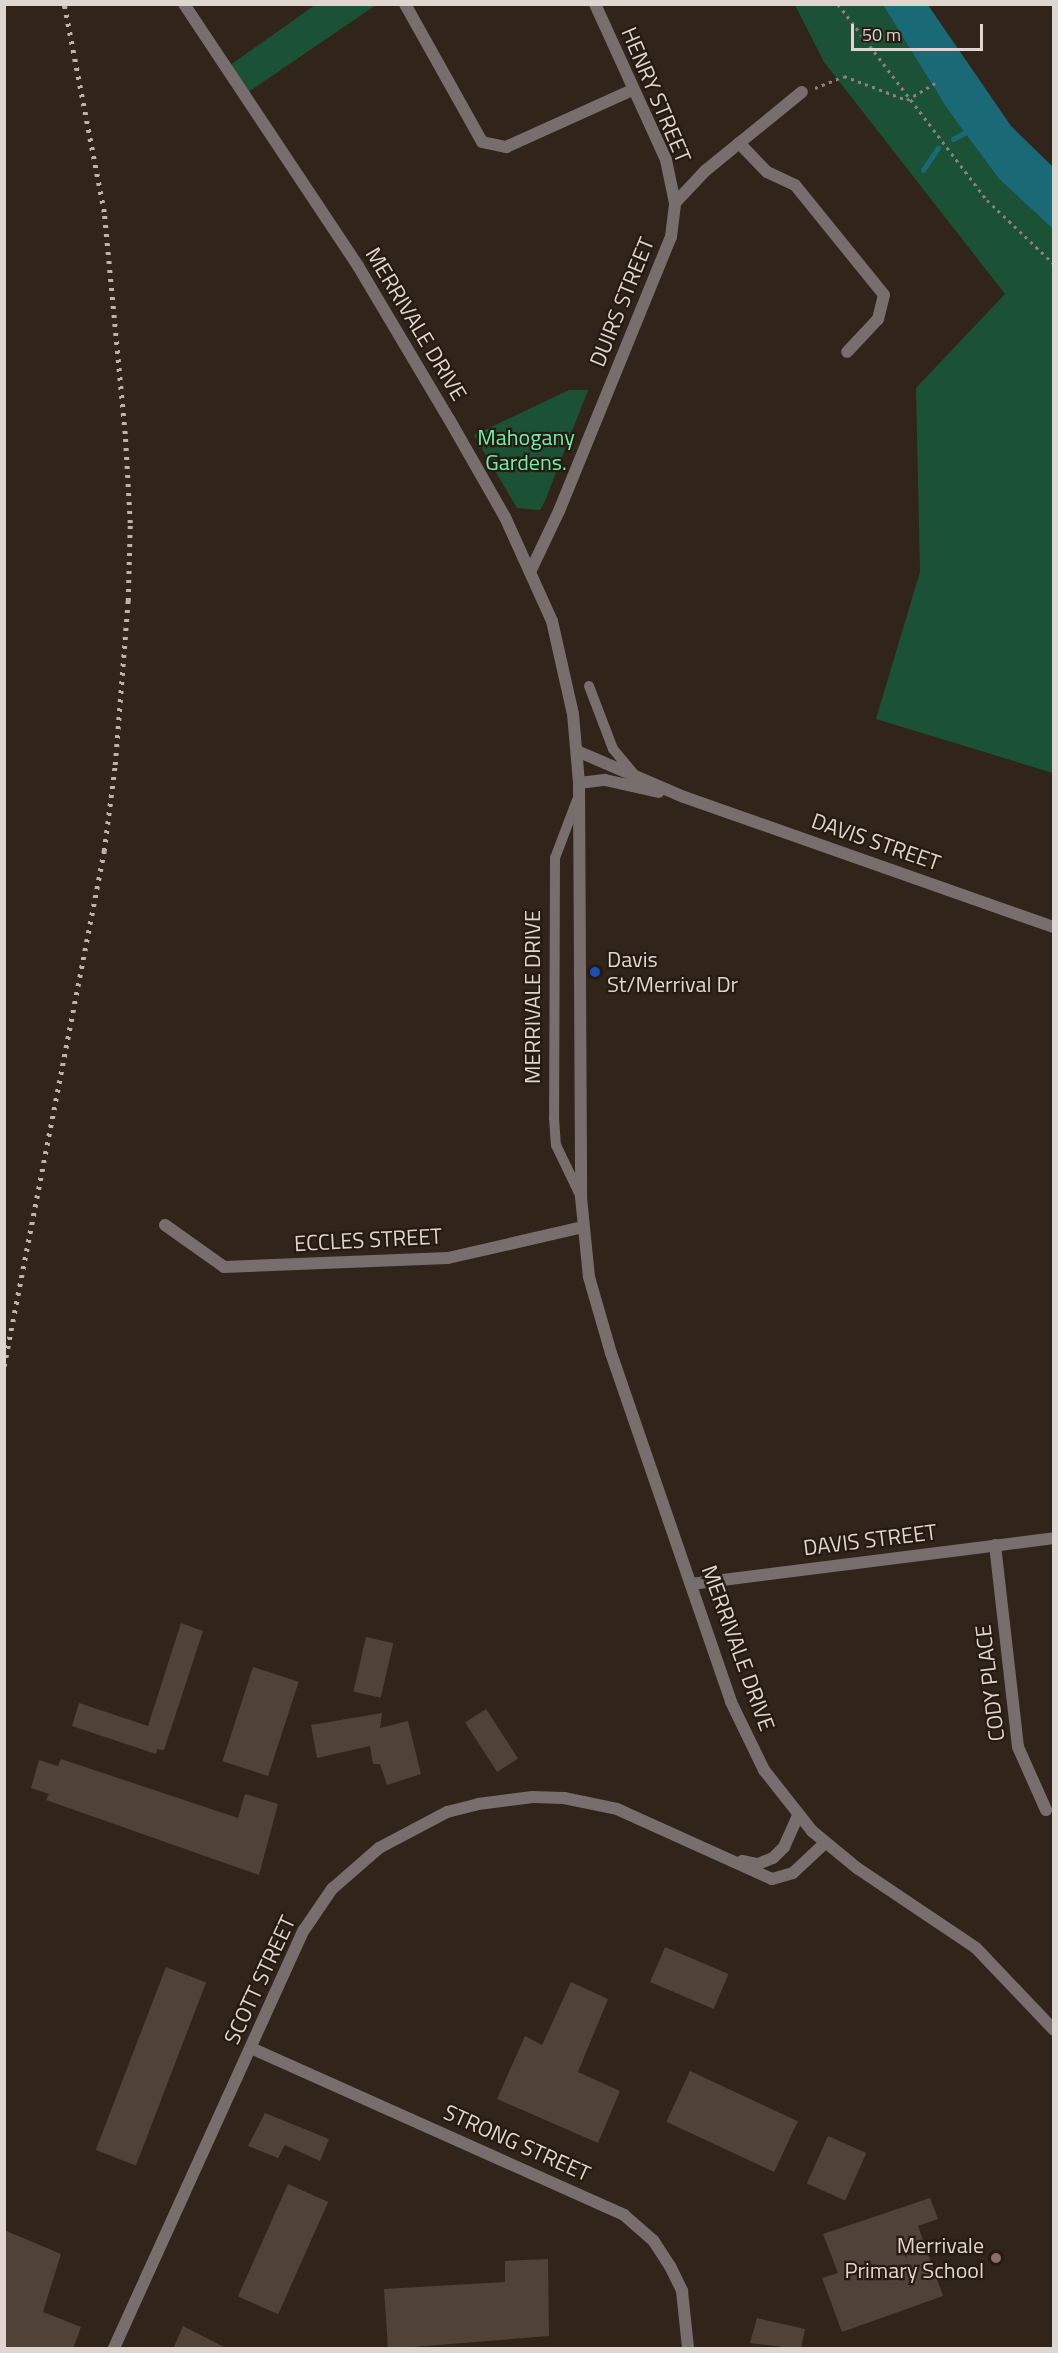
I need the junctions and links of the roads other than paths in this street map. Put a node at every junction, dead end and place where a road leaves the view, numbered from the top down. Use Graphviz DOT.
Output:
graph roads {
  1 [pos="184,4"];
  2 [pos="405,4"];
  3 [pos="595,4"];
  4 [pos="632,90"];
  5 [pos="802,92"];
  6 [pos="739,143"];
  7 [pos="675,203"];
  8 [pos="847,352"];
  9 [pos="531,570"];
  10 [pos="589,686"];
  11 [pos="577,751"];
  12 [pos="639,778"];
  13 [pos="579,789"];
  14 [pos="684,797"];
  15 [pos="1053,927"];
  16 [pos="581,1197"];
  17 [pos="165,1225"];
  18 [pos="583,1227"];
  19 [pos="1053,1538"];
  20 [pos="994,1545"];
  21 [pos="691,1584"];
  22 [pos="1046,1810"];
  23 [pos="798,1816"];
  24 [pos="825,1843"];
  25 [pos="721,1854"];
  26 [pos="1053,2030"];
  27 [pos="251,2048"];
  28 [pos="114,2349"];
  29 [pos="688,2349"];
  1 -- 9 [label="street, MERRIVALE DRIVE"];
  2 -- 4 [label="street"];
  3 -- 4 [label="street, HENRY STREET"];
  4 -- 7 [label="street, HENRY STREET"];
  5 -- 6 [label="street"];
  6 -- 7 [label="street"];
  6 -- 8 [label="street"];
  7 -- 9 [label="street, DUIRS STREET"];
  9 -- 11 [label="street, MERRIVALE DRIVE"];
  10 -- 12 [label="lane"];
  11 -- 12 [label="street, DAVIS STREET"];
  11 -- 13 [label="street, MERRIVALE DRIVE"];
  12 -- 14 [label="street, DAVIS STREET"];
  13 -- 14 [label="street, DAVIS STREET"];
  13 -- 16 [label="street, MERRIVALE DRIVE"];
  13 -- 16 [label="lane, MERRIVALE DRIVE"];
  14 -- 15 [label="street, DAVIS STREET"];
  16 -- 18 [label="street, MERRIVALE DRIVE"];
  17 -- 18 [label="street, ECCLES STREET"];
  18 -- 21 [label="street, MERRIVALE DRIVE"];
  19 -- 20 [label="street, DAVIS STREET"];
  20 -- 21 [label="street, DAVIS STREET"];
  20 -- 22 [label="street, CODY PLACE"];
  21 -- 23 [label="street, MERRIVALE DRIVE"];
  23 -- 24 [label="street, MERRIVALE DRIVE"];
  23 -- 25 [label="street, SCOTT STREET"];
  24 -- 25 [label="street, SCOTT STREET"];
  24 -- 26 [label="street, MERRIVALE DRIVE"];
  25 -- 27 [label="street, SCOTT STREET"];
  27 -- 28 [label="street, SCOTT STREET"];
  27 -- 29 [label="street, STRONG STREET"];
}
